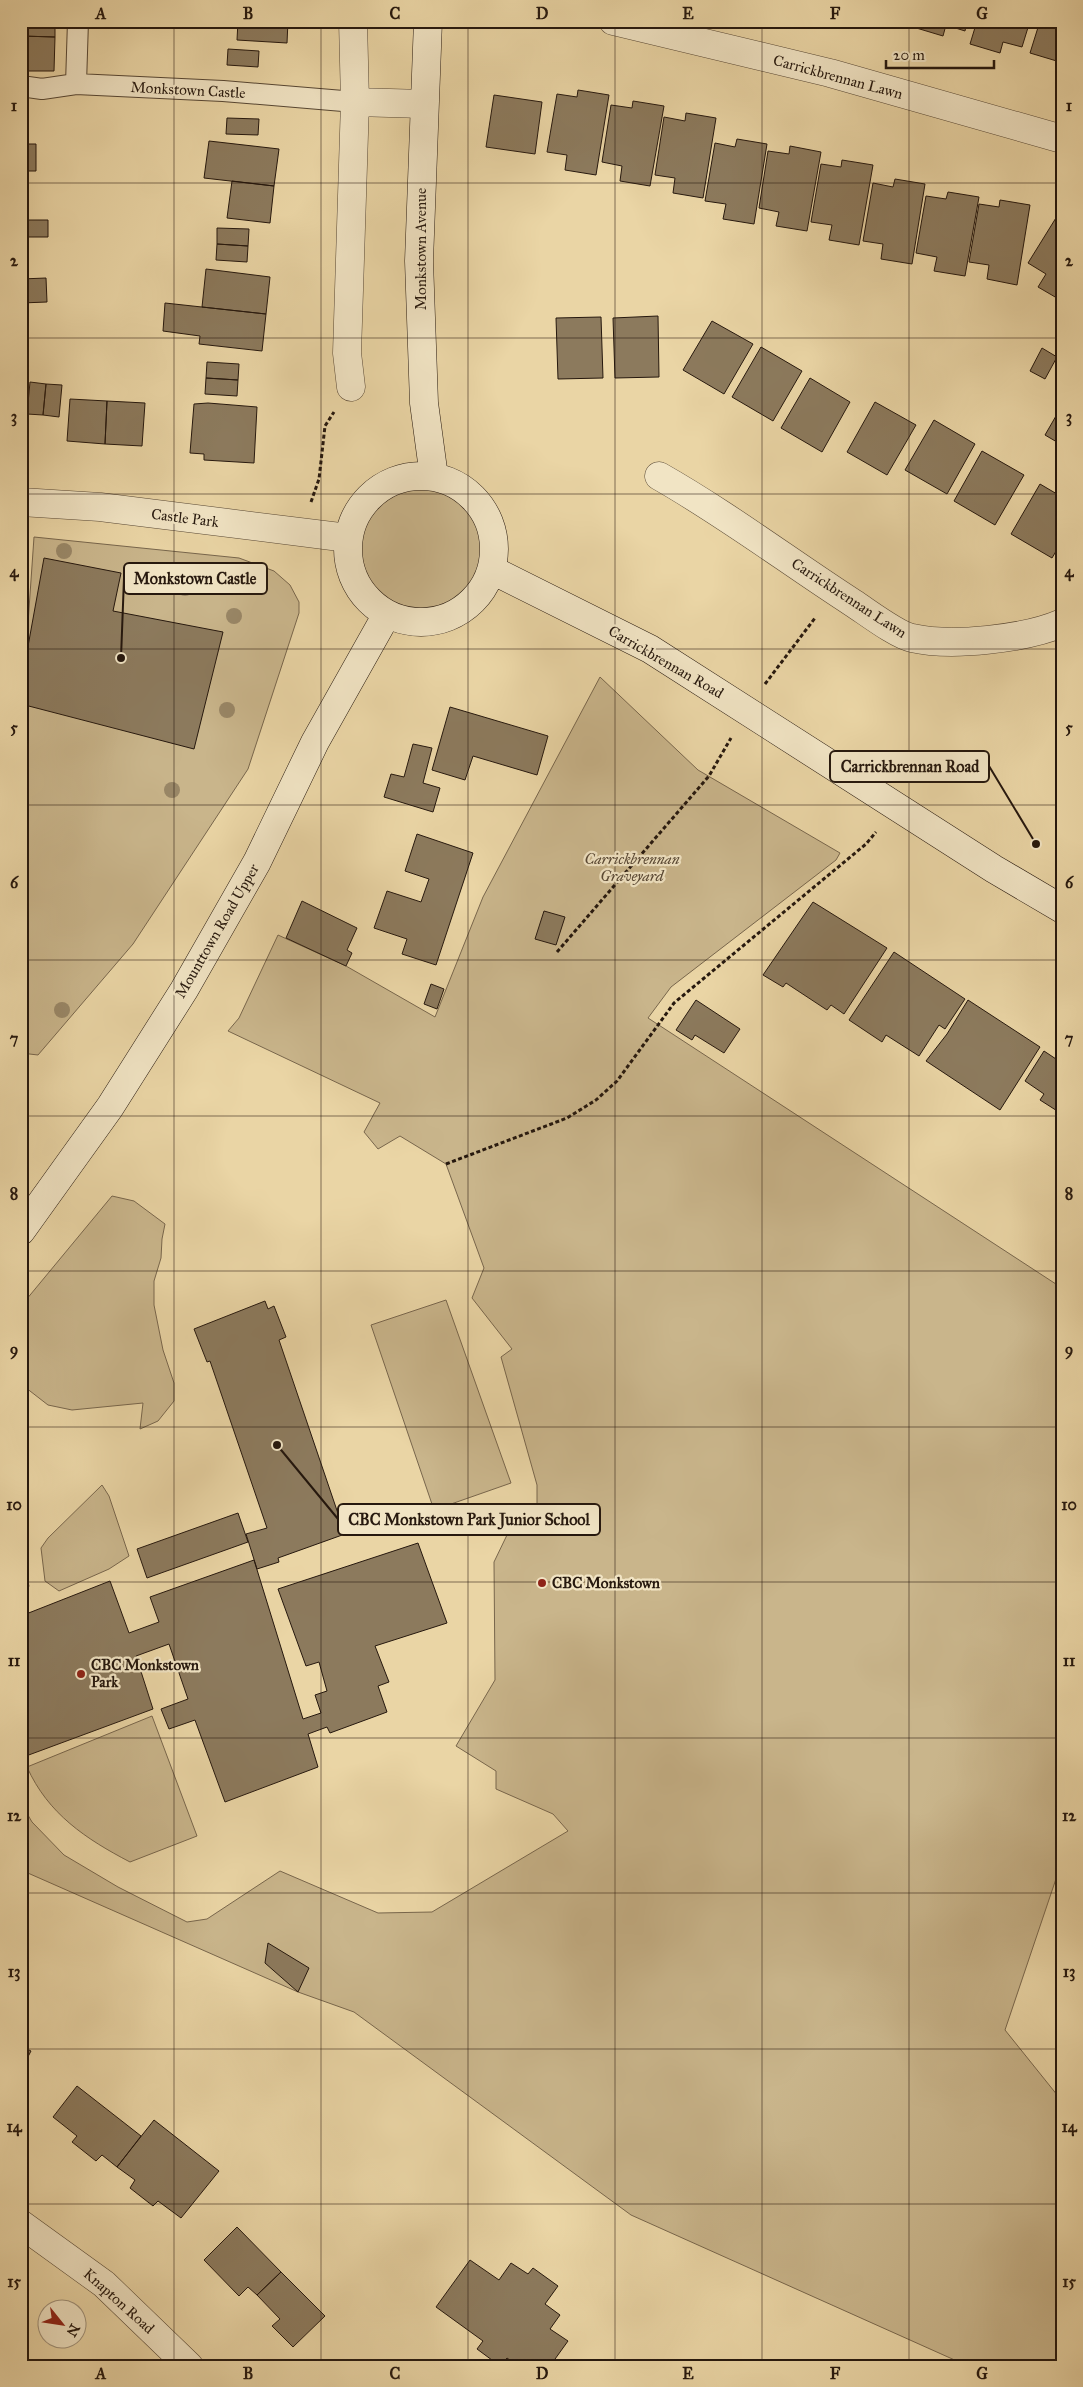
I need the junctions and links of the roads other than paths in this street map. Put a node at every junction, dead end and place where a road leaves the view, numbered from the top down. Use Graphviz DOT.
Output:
graph roads {
  1 [pos="78,21"];
  2 [pos="353,21"];
  3 [pos="428,21"];
  4 [pos="613,21"];
  5 [pos="76,84"];
  6 [pos="21,86"];
  7 [pos="356,102"];
  8 [pos="424,104"];
  9 [pos="1062,139"];
  10 [pos="351,387"];
  11 [pos="658,476"];
  12 [pos="434,477"];
  13 [pos="21,502"];
  14 [pos="348,538"];
  15 [pos="492,570"];
  16 [pos="387,614"];
  17 [pos="1062,623"];
  18 [pos="1062,909"];
  19 [pos="21,1231"];
  20 [pos="21,2224"];
  21 [pos="189,2366"];
  1 -- 5 [label="lane"];
  2 -- 7 [label="street"];
  3 -- 8 [label="street, Monkstown Avenue"];
  4 -- 9 [label="street, Carrickbrennan Lawn"];
  5 -- 6 [label="lane, Monkstown Castle"];
  5 -- 7 [label="lane, Monkstown Castle"];
  7 -- 8 [label="street"];
  7 -- 10 [label="street"];
  8 -- 12 [label="street, Monkstown Avenue"];
  11 -- 17 [label="street, Carrickbrennan Lawn"];
  12 -- 14 [label="street"];
  12 -- 15 [label="street"];
  13 -- 14 [label="street, Castle Park"];
  14 -- 16 [label="street"];
  15 -- 16 [label="street"];
  15 -- 18 [label="street, Carrickbrennan Road"];
  16 -- 19 [label="street, Mounttown Road Upper"];
  20 -- 21 [label="street, Knapton Road"];
}
